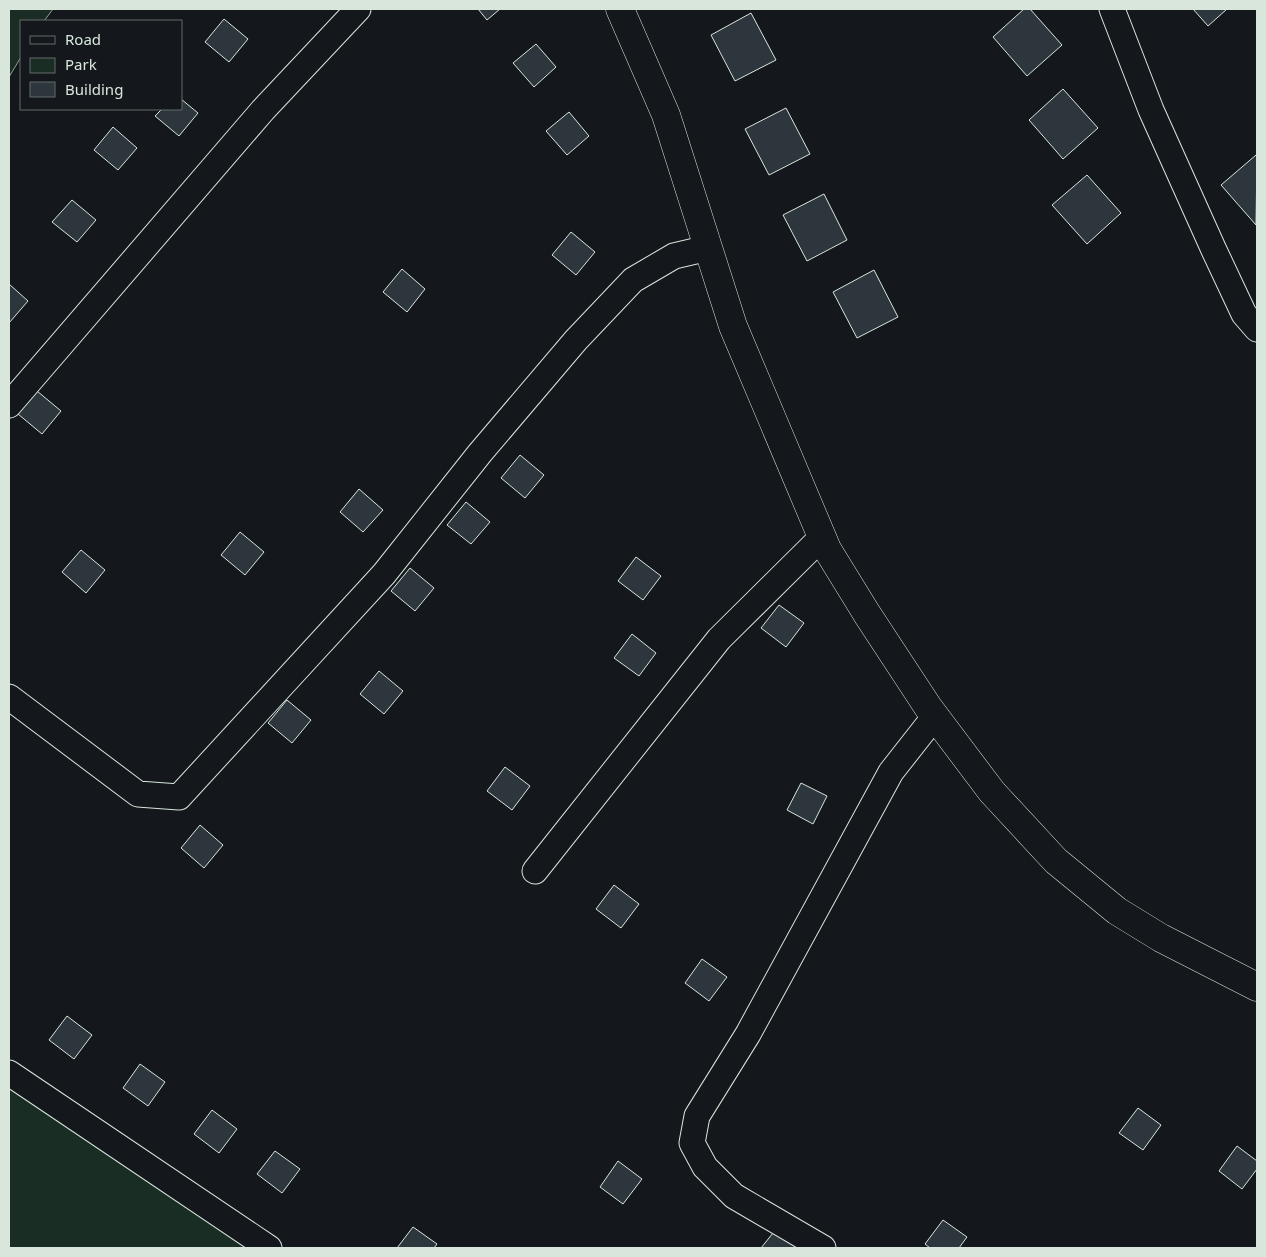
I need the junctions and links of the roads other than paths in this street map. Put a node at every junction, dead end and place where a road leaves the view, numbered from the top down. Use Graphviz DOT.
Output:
graph roads {
  1 [pos="358,9"];
  2 [pos="620,9"];
  3 [pos="1112,9"];
  4 [pos="708,248"];
  5 [pos="1257,328"];
  6 [pos="9,405"];
  7 [pos="822,538"];
  8 [pos="9,697"];
  9 [pos="934,716"];
  10 [pos="534,871"];
  11 [pos="1257,987"];
  12 [pos="9,1073"];
  13 [pos="269,1248"];
  14 [pos="823,1248"];
  1 -- 6 [label="street"];
  2 -- 4 [label="street"];
  3 -- 5 [label="street"];
  4 -- 7 [label="street"];
  4 -- 8 [label="street"];
  7 -- 9 [label="street"];
  7 -- 10 [label="street"];
  9 -- 11 [label="street"];
  9 -- 14 [label="street"];
  12 -- 13 [label="street"];
}
